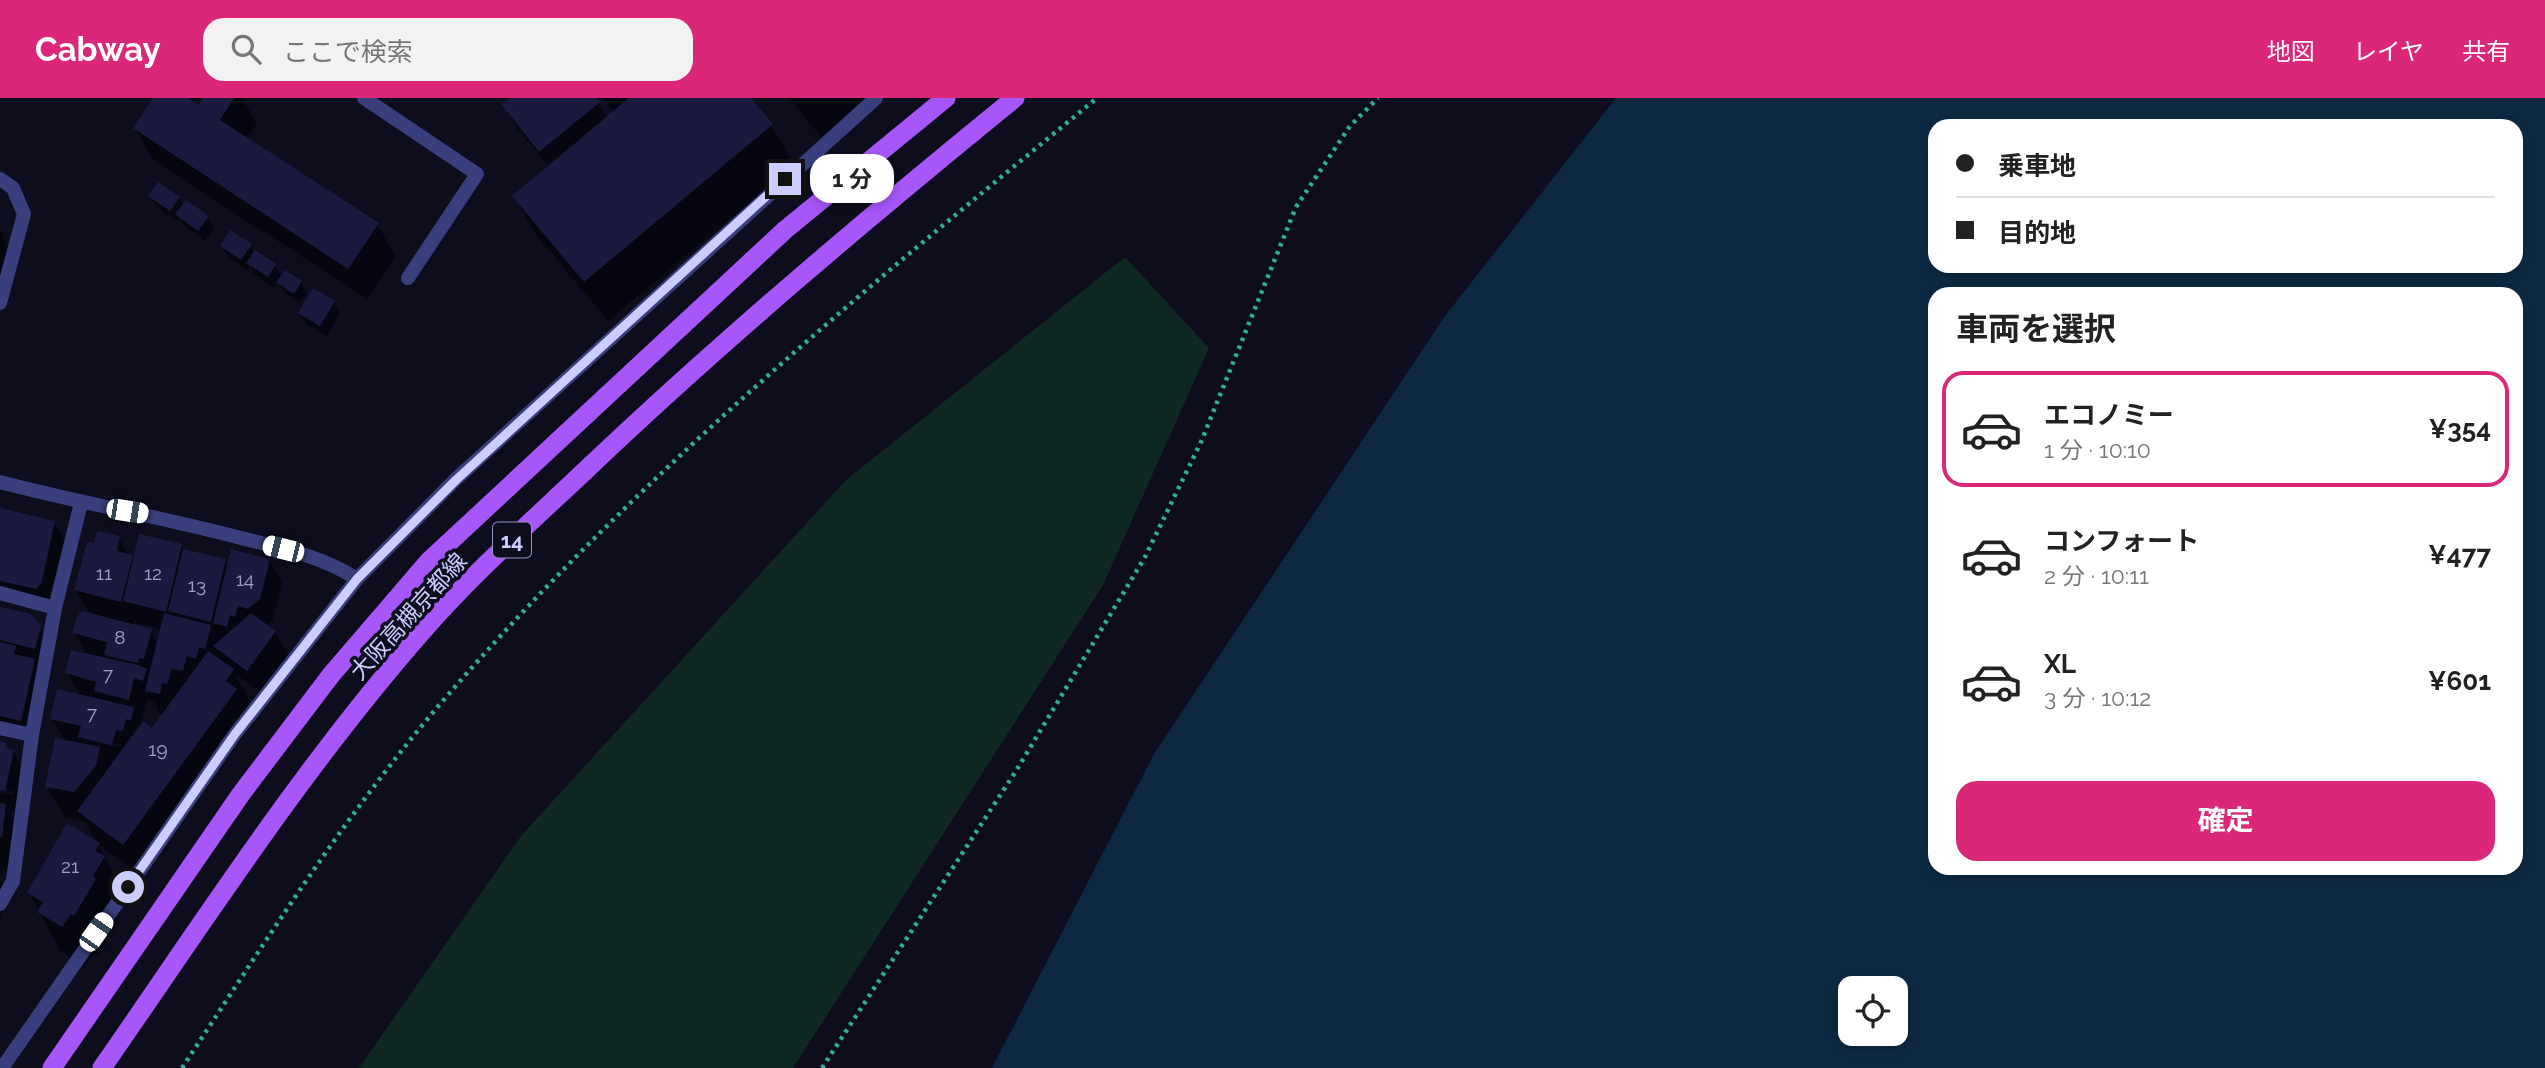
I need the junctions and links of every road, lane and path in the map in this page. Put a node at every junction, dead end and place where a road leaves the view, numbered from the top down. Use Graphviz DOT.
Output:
graph roads {
  1 [pos="364,98"];
  2 [pos="876,98"];
  3 [pos="946,98"];
  4 [pos="1015,98"];
  5 [pos="1097,98"];
  6 [pos="1378,98"];
  7 [pos="0,179"];
  8 [pos="408,278"];
  9 [pos="0,303"];
  10 [pos="0,482"];
  11 [pos="80,503"];
  12 [pos="357,579"];
  13 [pos="0,593"];
  14 [pos="55,608"];
  15 [pos="0,728"];
  16 [pos="32,735"];
  17 [pos="0,904"];
  18 [pos="2,1068"];
  19 [pos="52,1068"];
  20 [pos="102,1068"];
  21 [pos="182,1068"];
  22 [pos="822,1068"];
  1 -- 8 [label="street"];
  2 -- 12 [label="street"];
  3 -- 19 [label="main road, 大阪高槻京都線 / 14"];
  4 -- 20 [label="main road, 大阪高槻京都線 / 14"];
  5 -- 21 [label="path"];
  6 -- 22 [label="path"];
  7 -- 9 [label="street"];
  10 -- 11 [label="street"];
  11 -- 12 [label="street"];
  11 -- 14 [label="street"];
  12 -- 18 [label="street"];
  13 -- 14 [label="street"];
  14 -- 16 [label="street"];
  15 -- 16 [label="street"];
  16 -- 17 [label="street"];
}
